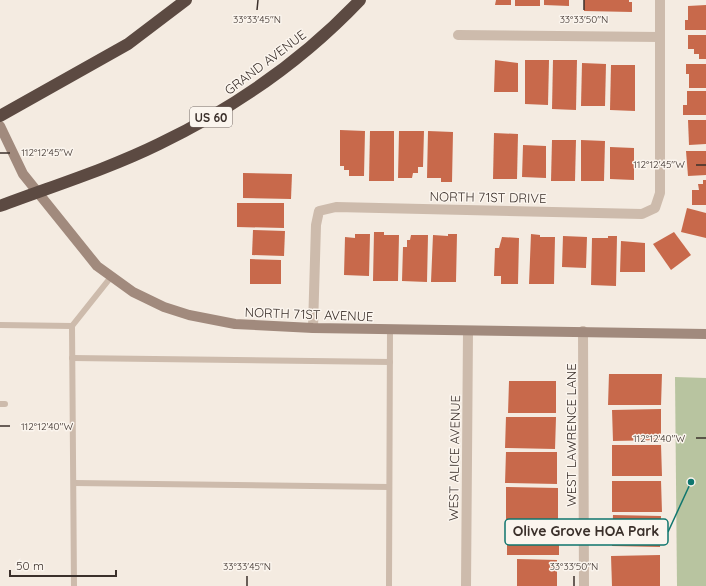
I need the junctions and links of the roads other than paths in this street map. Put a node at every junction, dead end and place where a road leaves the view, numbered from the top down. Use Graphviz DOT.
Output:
graph roads {
  1 [pos="186,0"];
  2 [pos="360,0"];
  3 [pos="660,0"];
  4 [pos="458,35"];
  5 [pos="660,37"];
  6 [pos="0,116"];
  7 [pos="0,126"];
  8 [pos="37,192"];
  9 [pos="0,206"];
  10 [pos="111,277"];
  11 [pos="0,325"];
  12 [pos="72,326"];
  13 [pos="313,328"];
  14 [pos="390,330"];
  15 [pos="468,331"];
  16 [pos="583,331"];
  17 [pos="706,334"];
  18 [pos="72,358"];
  19 [pos="390,362"];
  20 [pos="74,483"];
  21 [pos="389,487"];
  22 [pos="74,586"];
  23 [pos="389,586"];
  24 [pos="466,586"];
  25 [pos="584,586"];
  1 -- 6 [label="highway"];
  2 -- 8 [label="highway, GRAND AVENUE / US 60"];
  3 -- 5 [label="street"];
  4 -- 5 [label="street"];
  5 -- 13 [label="street, NORTH 71ST DRIVE"];
  7 -- 8 [label="street, NORTH 71ST AVENUE"];
  8 -- 9 [label="highway, GRAND AVENUE / US 60"];
  8 -- 10 [label="street, NORTH 71ST AVENUE"];
  10 -- 12 [label="lane"];
  10 -- 13 [label="street, NORTH 71ST AVENUE"];
  11 -- 12 [label="lane"];
  12 -- 18 [label="lane"];
  13 -- 14 [label="street, NORTH 71ST AVENUE"];
  14 -- 15 [label="street, NORTH 71ST AVENUE"];
  14 -- 19 [label="lane"];
  15 -- 16 [label="street, NORTH 71ST AVENUE"];
  15 -- 24 [label="street, WEST ALICE AVENUE"];
  16 -- 17 [label="street, NORTH 71ST AVENUE"];
  16 -- 25 [label="street, WEST LAWRENCE LANE"];
  18 -- 19 [label="lane"];
  18 -- 20 [label="lane"];
  19 -- 21 [label="lane"];
  20 -- 21 [label="lane"];
  20 -- 22 [label="lane"];
  21 -- 23 [label="lane"];
}
